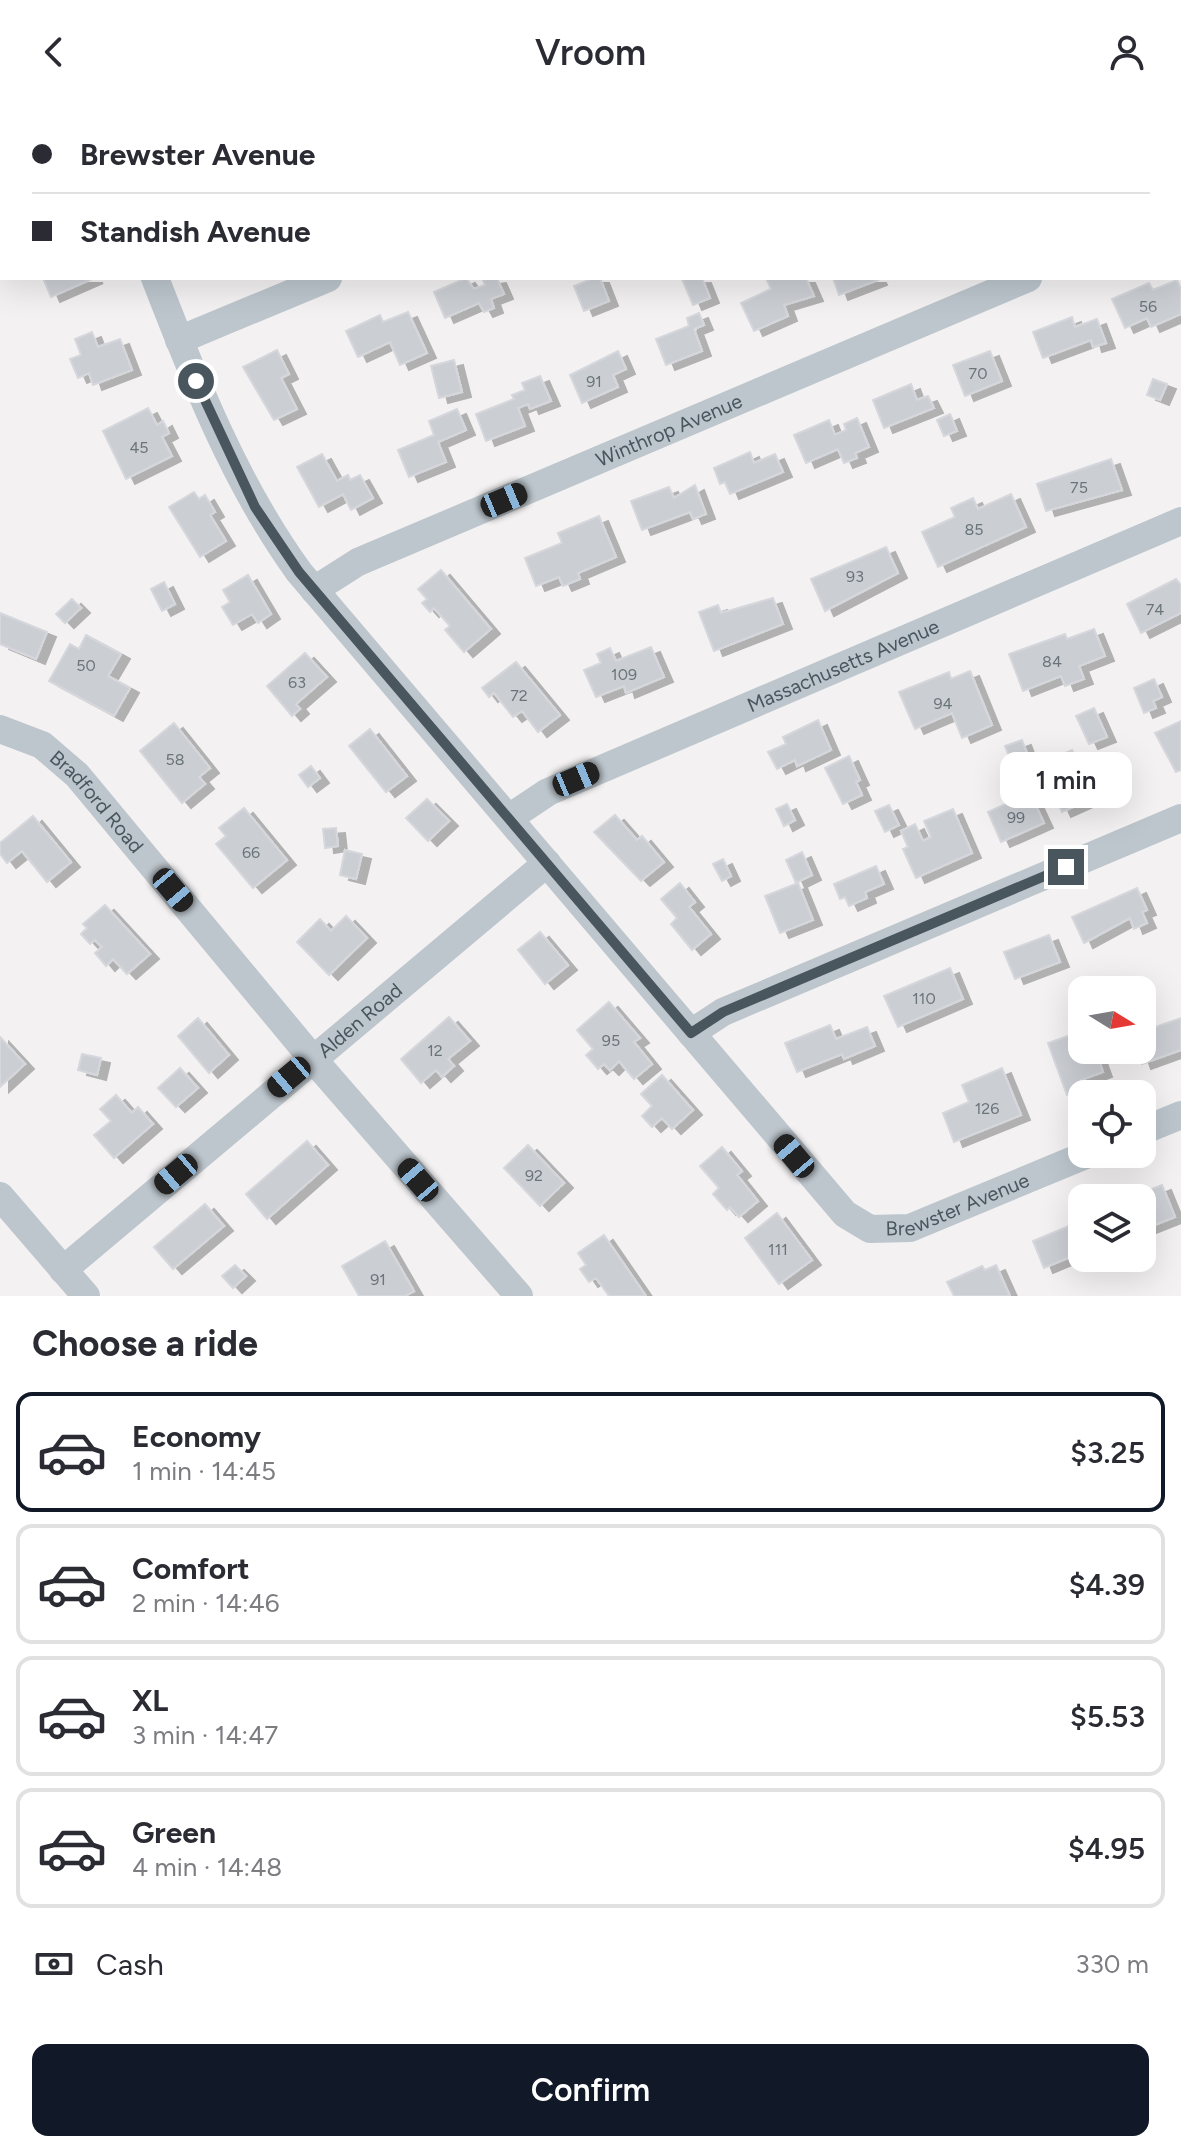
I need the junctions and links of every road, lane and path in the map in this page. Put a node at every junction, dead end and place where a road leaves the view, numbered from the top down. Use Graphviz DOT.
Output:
graph roads {
  1 [pos="156,280"];
  2 [pos="323,280"];
  3 [pos="1023,280"];
  4 [pos="179,340"];
  5 [pos="1181,521"];
  6 [pos="314,590"];
  7 [pos="0,729"];
  8 [pos="509,818"];
  9 [pos="1181,818"];
  10 [pos="547,863"];
  11 [pos="691,1033"];
  12 [pos="312,1058"];
  13 [pos="1181,1115"];
  14 [pos="1156,1125"];
  15 [pos="1068,1162"];
  16 [pos="0,1196"];
  17 [pos="63,1270"];
  18 [pos="86,1296"];
  19 [pos="519,1296"];
  1 -- 4 [label="street, Brewster Avenue"];
  2 -- 4 [label="street"];
  3 -- 6 [label="street, Winthrop Avenue"];
  4 -- 6 [label="street, Brewster Avenue"];
  5 -- 8 [label="street, Massachusetts Avenue"];
  6 -- 8 [label="street, Brewster Avenue"];
  7 -- 12 [label="street, Bradford Road"];
  8 -- 10 [label="street, Brewster Avenue"];
  9 -- 11 [label="street"];
  10 -- 11 [label="street, Brewster Avenue"];
  10 -- 12 [label="street, Alden Road"];
  11 -- 15 [label="street, Brewster Avenue"];
  12 -- 17 [label="street, Alden Road"];
  12 -- 19 [label="street, Bradford Road"];
  13 -- 14 [label="street"];
  16 -- 17 [label="street"];
  17 -- 18 [label="street"];
}
